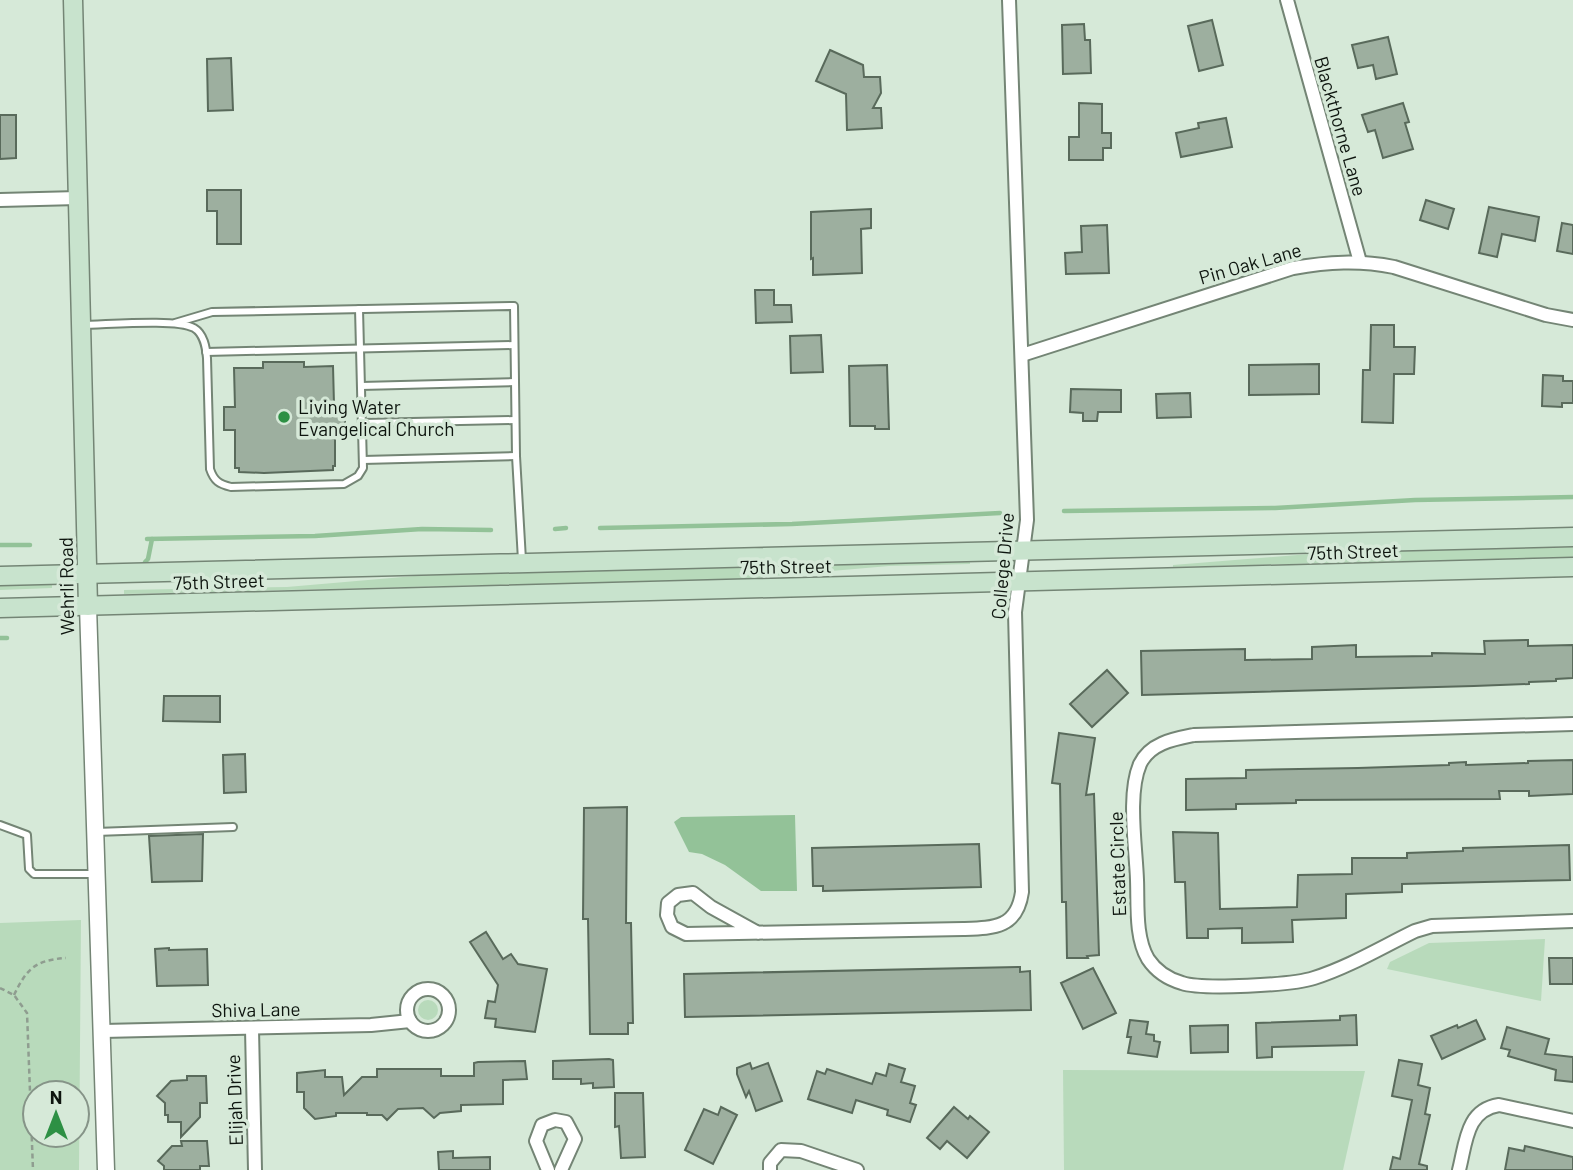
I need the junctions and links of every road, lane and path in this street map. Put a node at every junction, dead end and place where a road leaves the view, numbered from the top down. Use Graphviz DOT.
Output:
graph roads {
  1 [pos="73,0"];
  2 [pos="1009,0"];
  3 [pos="1287,0"];
  4 [pos="78,198"];
  5 [pos="0,200"];
  6 [pos="1360,261"];
  7 [pos="359,309"];
  8 [pos="1573,320"];
  9 [pos="175,323"];
  10 [pos="82,325"];
  11 [pos="514,345"];
  12 [pos="360,349"];
  13 [pos="206,352"];
  14 [pos="1022,355"];
  15 [pos="515,382"];
  16 [pos="361,386"];
  17 [pos="515,420"];
  18 [pos="362,423"];
  19 [pos="516,456"];
  20 [pos="363,460"];
  21 [pos="1573,537"];
  22 [pos="1023,550"];
  23 [pos="522,562"];
  24 [pos="1573,567"];
  25 [pos="87,573"];
  26 [pos="0,576"];
  27 [pos="1019,582"];
  28 [pos="88,606"];
  29 [pos="0,608"];
  30 [pos="1573,724"];
  31 [pos="0,825"];
  32 [pos="233,827"];
  33 [pos="96,832"];
  34 [pos="97,874"];
  35 [pos="1573,921"];
  36 [pos="758,933"];
  37 [pos="66,958"];
  38 [pos="0,988"];
  39 [pos="14,995"];
  40 [pos="410,1021"];
  41 [pos="252,1029"];
  42 [pos="103,1031"];
  43 [pos="1573,1121"];
  44 [pos="839,1168"];
  45 [pos="33,1170"];
  46 [pos="106,1170"];
  47 [pos="256,1170"];
  48 [pos="548,1170"];
  49 [pos="561,1170"];
  50 [pos="770,1170"];
  51 [pos="857,1170"];
  52 [pos="1459,1170"];
  1 -- 4 [label="main road, Wehrli Road"];
  2 -- 14 [label="street, College Drive"];
  3 -- 6 [label="street, Blackthorne Lane"];
  4 -- 5 [label="street"];
  4 -- 10 [label="main road, Wehrli Road"];
  6 -- 8 [label="street, Pin Oak Lane"];
  6 -- 14 [label="street, Pin Oak Lane"];
  7 -- 9 [label="lane"];
  7 -- 11 [label="lane"];
  7 -- 12 [label="lane"];
  9 -- 10 [label="lane"];
  9 -- 13 [label="lane"];
  10 -- 25 [label="main road, Wehrli Road"];
  11 -- 12 [label="lane"];
  11 -- 15 [label="lane"];
  12 -- 13 [label="lane"];
  12 -- 16 [label="lane"];
  13 -- 20 [label="lane"];
  14 -- 22 [label="street, College Drive"];
  15 -- 16 [label="lane"];
  15 -- 17 [label="lane"];
  16 -- 18 [label="lane"];
  17 -- 18 [label="lane"];
  17 -- 19 [label="lane"];
  18 -- 20 [label="lane"];
  19 -- 20 [label="lane"];
  19 -- 23 [label="lane"];
  21 -- 22 [label="main road, 75th Street"];
  22 -- 23 [label="main road, 75th Street"];
  22 -- 27 [label="street, College Drive"];
  23 -- 25 [label="main road, 75th Street"];
  24 -- 27 [label="main road, 75th Street"];
  25 -- 26 [label="main road, 75th Street"];
  25 -- 28 [label="main road, Wehrli Road"];
  27 -- 28 [label="main road, 75th Street"];
  27 -- 36 [label="street, College Drive"];
  28 -- 29 [label="main road, 75th Street"];
  28 -- 33 [label="street, Wehrli Road"];
  30 -- 35 [label="street, Estate Circle"];
  31 -- 34 [label="lane"];
  32 -- 33 [label="lane"];
  33 -- 34 [label="street, Wehrli Road"];
  34 -- 42 [label="street, Wehrli Road"];
  36 -- 36 [label="street, College Drive"];
  37 -- 39 [label="path"];
  38 -- 39 [label="path"];
  39 -- 45 [label="path"];
  40 -- 41 [label="street, Shiva Lane"];
  41 -- 42 [label="street, Shiva Lane"];
  41 -- 47 [label="street, Elijah Drive"];
  42 -- 46 [label="street, Wehrli Road"];
  43 -- 52 [label="street"];
  44 -- 50 [label="street"];
  44 -- 51 [label="street"];
  48 -- 49 [label="street"];
}
